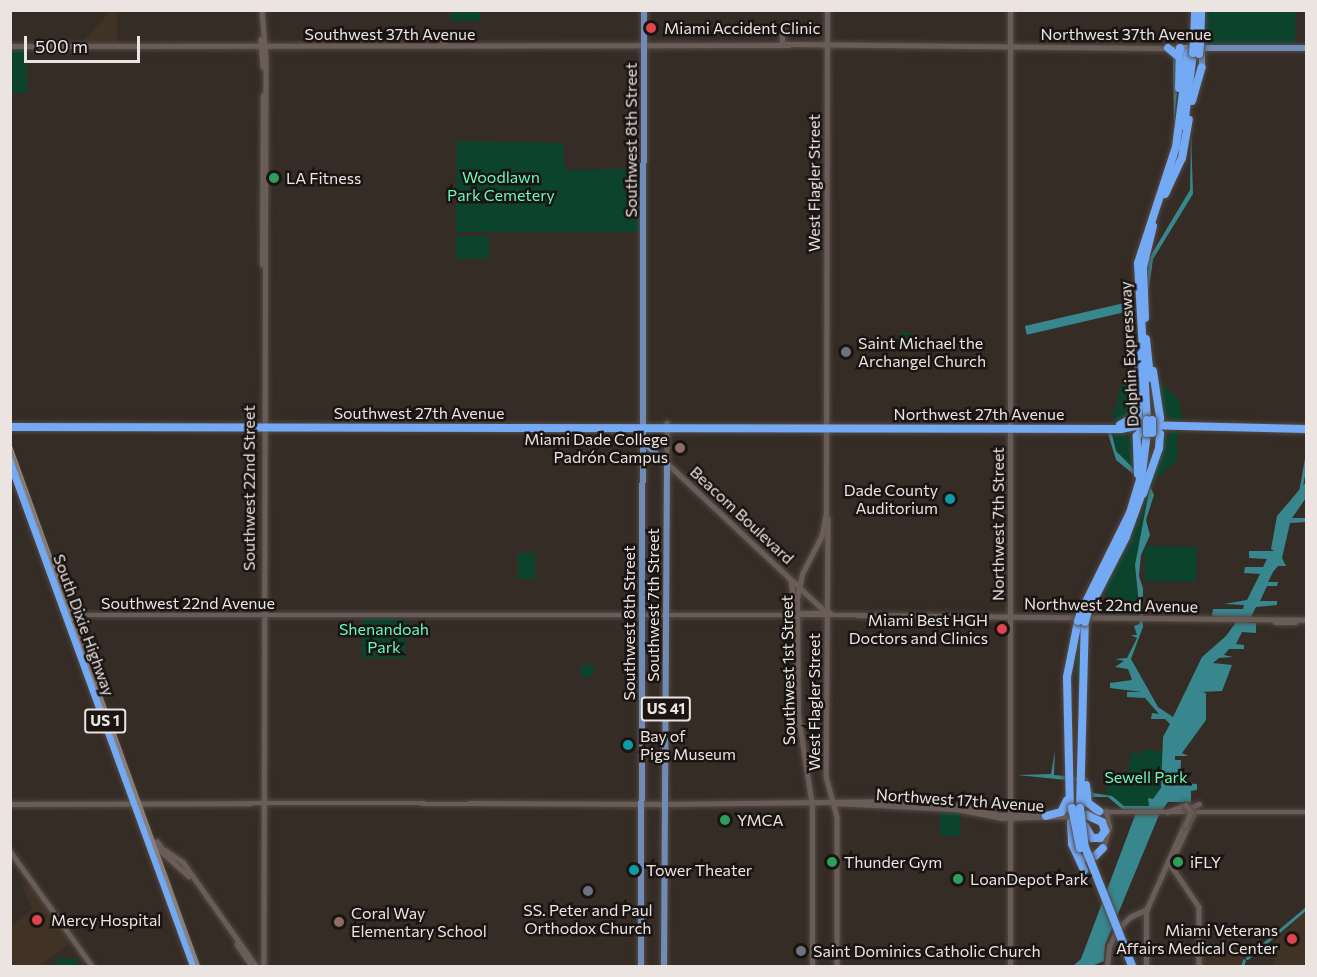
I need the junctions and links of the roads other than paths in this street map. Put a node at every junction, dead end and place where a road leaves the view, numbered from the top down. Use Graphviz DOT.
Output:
graph roads {
  1 [pos="261,10"];
  2 [pos="644,10"];
  3 [pos="829,10"];
  4 [pos="1010,10"];
  5 [pos="1190,10"];
  6 [pos="1195,10"];
  7 [pos="1202,10"];
  8 [pos="782,30"];
  9 [pos="440,38"];
  10 [pos="782,44"];
  11 [pos="769,45"];
  12 [pos="789,45"];
  13 [pos="827,45"];
  14 [pos="10,46"];
  15 [pos="264,46"];
  16 [pos="448,46"];
  17 [pos="644,46"];
  18 [pos="1010,46"];
  19 [pos="1168,48"];
  20 [pos="1180,48"];
  21 [pos="1195,48"];
  22 [pos="1306,48"];
  23 [pos="1179,58"];
  24 [pos="826,61"];
  25 [pos="1202,67"];
  26 [pos="826,72"];
  27 [pos="1192,101"];
  28 [pos="1180,122"];
  29 [pos="1179,152"];
  30 [pos="827,224"];
  31 [pos="1146,368"];
  32 [pos="1137,408"];
  33 [pos="1159,410"];
  34 [pos="868,424"];
  35 [pos="10,425"];
  36 [pos="263,425"];
  37 [pos="643,425"];
  38 [pos="667,425"];
  39 [pos="827,425"];
  40 [pos="910,425"];
  41 [pos="1010,426"];
  42 [pos="1149,426"];
  43 [pos="1116,427"];
  44 [pos="1177,427"];
  45 [pos="1306,427"];
  46 [pos="643,441"];
  47 [pos="1136,441"];
  48 [pos="1160,442"];
  49 [pos="10,461"];
  50 [pos="667,463"];
  51 [pos="10,471"];
  52 [pos="667,472"];
  53 [pos="676,472"];
  54 [pos="827,472"];
  55 [pos="1139,497"];
  56 [pos="29,518"];
  57 [pos="825,521"];
  58 [pos="819,542"];
  59 [pos="827,567"];
  60 [pos="791,580"];
  61 [pos="798,589"];
  62 [pos="794,599"];
  63 [pos="814,602"];
  64 [pos="818,612"];
  65 [pos="1084,612"];
  66 [pos="65,613"];
  67 [pos="81,613"];
  68 [pos="201,614"];
  69 [pos="263,614"];
  70 [pos="796,614"];
  71 [pos="827,614"];
  72 [pos="643,615"];
  73 [pos="666,615"];
  74 [pos="1010,616"];
  75 [pos="1306,621"];
  76 [pos="1081,622"];
  77 [pos="1275,623"];
  78 [pos="1070,777"];
  79 [pos="1083,781"];
  80 [pos="263,803"];
  81 [pos="809,803"];
  82 [pos="10,804"];
  83 [pos="133,804"];
  84 [pos="642,804"];
  85 [pos="664,804"];
  86 [pos="837,804"];
  87 [pos="1079,811"];
  88 [pos="1102,811"];
  89 [pos="1116,811"];
  90 [pos="1192,812"];
  91 [pos="1201,812"];
  92 [pos="1306,812"];
  93 [pos="1164,813"];
  94 [pos="1178,813"];
  95 [pos="1046,816"];
  96 [pos="1010,817"];
  97 [pos="1108,822"];
  98 [pos="1186,823"];
  99 [pos="1103,848"];
  100 [pos="155,849"];
  101 [pos="10,850"];
  102 [pos="1076,852"];
  103 [pos="1175,853"];
  104 [pos="172,856"];
  105 [pos="1169,864"];
  106 [pos="1084,870"];
  107 [pos="199,887"];
  108 [pos="1199,891"];
  109 [pos="1192,896"];
  110 [pos="1199,907"];
  111 [pos="1146,912"];
  112 [pos="1146,964"];
  113 [pos="92,966"];
  114 [pos="192,966"];
  115 [pos="258,966"];
  116 [pos="641,966"];
  117 [pos="664,966"];
  118 [pos="812,966"];
  119 [pos="837,966"];
  120 [pos="1010,966"];
  121 [pos="1107,966"];
  122 [pos="1130,966"];
  123 [pos="1199,966"];
  1 -- 15 [label="main road, Southwest 22nd Street"];
  2 -- 17 [label="main road, Southwest 8th Street / US 41"];
  3 -- 13 [label="main road, West Flagler Street"];
  4 -- 18 [label="main road, Northwest 7th Street"];
  5 -- 21 [label="highway, Dolphin Expressway"];
  6 -- 21 [label="highway, Dolphin Expressway"];
  7 -- 21 [label="highway"];
  8 -- 10 [label="main road"];
  9 -- 16 [label="main road"];
  10 -- 11 [label="main road, Southwest 37th Avenue"];
  10 -- 12 [label="main road, Southwest 37th Avenue"];
  11 -- 12 [label="main road, Southwest 37th Avenue"];
  11 -- 17 [label="main road, Southwest 37th Avenue"];
  12 -- 13 [label="main road, Southwest 37th Avenue"];
  13 -- 18 [label="main road, Northwest 37th Avenue"];
  13 -- 24 [label="main road, West Flagler Street"];
  13 -- 30 [label="main road, West Flagler Street"];
  14 -- 15 [label="main road, Southwest 37th Avenue"];
  15 -- 16 [label="main road, Southwest 37th Avenue"];
  15 -- 36 [label="main road, Southwest 22nd Street"];
  16 -- 17 [label="main road, Southwest 37th Avenue"];
  17 -- 37 [label="main road, Southwest 8th Street / US 41"];
  18 -- 19 [label="main road, Northwest 37th Avenue"];
  18 -- 41 [label="main road, Northwest 7th Street"];
  19 -- 20 [label="main road, Northwest 37th Avenue"];
  19 -- 23 [label="highway"];
  20 -- 21 [label="main road, Northwest 37th Avenue"];
  20 -- 23 [label="highway"];
  21 -- 22 [label="main road, Northwest 37th Avenue"];
  21 -- 25 [label="main road"];
  21 -- 27 [label="highway"];
  21 -- 28 [label="highway, Dolphin Expressway"];
  21 -- 29 [label="highway, Dolphin Expressway"];
  23 -- 28 [label="highway"];
  24 -- 26 [label="main road, West Flagler Street"];
  24 -- 26 [label="main road"];
  25 -- 27 [label="highway"];
  26 -- 30 [label="main road, West Flagler Street"];
  27 -- 29 [label="highway"];
  28 -- 29 [label="highway, Dolphin Expressway"];
  29 -- 31 [label="highway, Dolphin Expressway"];
  29 -- 31 [label="highway, Dolphin Expressway"];
  30 -- 39 [label="main road, West Flagler Street"];
  31 -- 32 [label="highway"];
  31 -- 33 [label="highway"];
  31 -- 42 [label="highway, Dolphin Expressway"];
  32 -- 42 [label="highway"];
  32 -- 43 [label="highway"];
  33 -- 42 [label="highway"];
  33 -- 44 [label="highway"];
  34 -- 39 [label="highway, Northwest 27th Avenue"];
  34 -- 40 [label="highway, Northwest 27th Avenue"];
  34 -- 40 [label="highway, Northwest 27th Avenue"];
  35 -- 36 [label="highway, Southwest 27th Avenue"];
  36 -- 37 [label="highway, Southwest 27th Avenue"];
  36 -- 69 [label="main road, Southwest 22nd Street"];
  37 -- 38 [label="highway, Southwest 27th Avenue"];
  37 -- 46 [label="main road, Southwest 8th Street / US 41"];
  38 -- 39 [label="highway, Southwest 27th Avenue"];
  38 -- 50 [label="main road, Southwest 7th Street"];
  39 -- 54 [label="main road, West Flagler Street"];
  40 -- 41 [label="highway, Northwest 27th Avenue"];
  40 -- 41 [label="highway, Northwest 27th Avenue"];
  41 -- 43 [label="highway, Northwest 27th Avenue"];
  41 -- 74 [label="main road, Northwest 7th Street"];
  42 -- 43 [label="highway, Northwest 27th Avenue"];
  42 -- 44 [label="highway, Northwest 27th Avenue"];
  42 -- 47 [label="highway"];
  42 -- 48 [label="highway"];
  42 -- 55 [label="highway, Dolphin Expressway"];
  43 -- 47 [label="highway"];
  44 -- 45 [label="highway, Northwest 27th Avenue"];
  44 -- 48 [label="highway"];
  46 -- 50 [label="main road, Beacom Boulevard"];
  46 -- 72 [label="main road, Southwest 8th Street / US 41"];
  47 -- 55 [label="highway"];
  48 -- 55 [label="highway"];
  49 -- 56 [label="highway, South Dixie Highway / US 1"];
  50 -- 52 [label="main road, Southwest 7th Street / US 41"];
  50 -- 53 [label="main road, Beacom Boulevard"];
  51 -- 56 [label="highway, South Dixie Highway / US 1"];
  52 -- 53 [label="main road"];
  52 -- 73 [label="main road, Southwest 7th Street / US 41"];
  53 -- 60 [label="main road, Beacom Boulevard"];
  54 -- 57 [label="main road, West Flagler Street"];
  54 -- 59 [label="main road, West Flagler Street"];
  55 -- 65 [label="highway, Dolphin Expressway"];
  55 -- 65 [label="highway, Dolphin Expressway"];
  56 -- 66 [label="highway, South Dixie Highway / US 1"];
  56 -- 66 [label="highway, South Dixie Highway / US 1"];
  57 -- 58 [label="main road, Southwest 1st Street"];
  58 -- 59 [label="main road"];
  58 -- 61 [label="main road, Southwest 1st Street"];
  59 -- 71 [label="main road, West Flagler Street"];
  60 -- 61 [label="main road, Beacom Boulevard"];
  60 -- 62 [label="main road"];
  61 -- 62 [label="main road"];
  61 -- 63 [label="main road, Beacom Boulevard"];
  61 -- 70 [label="main road, Southwest 1st Street"];
  62 -- 70 [label="main road"];
  63 -- 64 [label="main road, Beacom Boulevard"];
  63 -- 71 [label="main road, Beacom Boulevard"];
  64 -- 70 [label="main road, Southwest 22nd Avenue"];
  64 -- 71 [label="main road, Southwest 22nd Avenue"];
  65 -- 76 [label="highway, Dolphin Expressway, bridge"];
  66 -- 67 [label="highway"];
  66 -- 68 [label="main road, Southwest 22nd Avenue"];
  66 -- 83 [label="highway, South Dixie Highway / US 1"];
  67 -- 68 [label="main road, Southwest 22nd Avenue"];
  68 -- 69 [label="main road, Southwest 22nd Avenue"];
  69 -- 72 [label="main road, Southwest 22nd Avenue"];
  69 -- 80 [label="main road, Southwest 22nd Street"];
  70 -- 71 [label="main road, Southwest 22nd Avenue"];
  70 -- 73 [label="main road, Southwest 22nd Avenue"];
  70 -- 81 [label="main road, Southwest 1st Street"];
  71 -- 74 [label="main road, Northwest 22nd Avenue"];
  71 -- 86 [label="main road, West Flagler Street"];
  72 -- 73 [label="main road, Southwest 22nd Avenue"];
  72 -- 84 [label="main road, Southwest 8th Street / US 41"];
  73 -- 85 [label="main road, Southwest 7th Street / US 41"];
  74 -- 75 [label="main road, Northwest 22nd Avenue"];
  74 -- 96 [label="main road, Northwest 7th Street"];
  75 -- 77 [label="main road"];
  76 -- 78 [label="highway, Dolphin Expressway"];
  76 -- 78 [label="highway"];
  76 -- 79 [label="highway, Dolphin Expressway"];
  78 -- 87 [label="highway"];
  78 -- 95 [label="highway"];
  79 -- 87 [label="highway, Dolphin Expressway"];
  79 -- 88 [label="highway"];
  80 -- 83 [label="main road, Northwest 17th Avenue"];
  80 -- 84 [label="main road, Northwest 17th Avenue"];
  80 -- 115 [label="main road, Southwest 22nd Street"];
  81 -- 85 [label="main road, Northwest 17th Avenue"];
  81 -- 86 [label="main road, Northwest 17th Avenue"];
  81 -- 118 [label="main road, Southwest 1st Street"];
  82 -- 83 [label="main road, Northwest 17th Avenue"];
  83 -- 100 [label="highway, South Dixie Highway / US 1"];
  84 -- 85 [label="main road, Northwest 17th Avenue"];
  84 -- 116 [label="main road, Southwest 8th Street / US 41"];
  85 -- 117 [label="main road, Southwest 7th Street / US 41"];
  86 -- 96 [label="main road, Northwest 17th Avenue"];
  86 -- 119 [label="main road, West Flagler Street"];
  87 -- 88 [label="main road, Northwest 17th Avenue"];
  87 -- 96 [label="main road, Northwest 17th Avenue"];
  87 -- 102 [label="highway, bridge"];
  87 -- 122 [label="highway, bridge"];
  88 -- 89 [label="main road, Northwest 17th Avenue"];
  88 -- 95 [label="main road, Northwest 17th Avenue"];
  88 -- 97 [label="main road"];
  89 -- 93 [label="main road, Northwest 17th Avenue"];
  89 -- 97 [label="main road"];
  90 -- 91 [label="main road, Northwest 17th Avenue"];
  90 -- 94 [label="main road, Northwest 17th Avenue"];
  90 -- 98 [label="main road"];
  90 -- 103 [label="main road"];
  91 -- 92 [label="main road, Northwest 17th Avenue"];
  91 -- 94 [label="main road"];
  93 -- 94 [label="main road, Northwest 17th Avenue"];
  93 -- 98 [label="main road, bridge"];
  94 -- 98 [label="main road"];
  95 -- 96 [label="main road, Northwest 17th Avenue"];
  96 -- 120 [label="main road, Northwest 7th Street"];
  97 -- 99 [label="main road"];
  98 -- 103 [label="main road"];
  98 -- 105 [label="main road"];
  99 -- 102 [label="highway"];
  100 -- 104 [label="main road"];
  100 -- 114 [label="highway, South Dixie Highway / US 1"];
  101 -- 113 [label="main road"];
  102 -- 106 [label="highway"];
  103 -- 105 [label="main road"];
  104 -- 107 [label="main road"];
  104 -- 107 [label="main road"];
  105 -- 109 [label="main road"];
  105 -- 110 [label="main road"];
  105 -- 111 [label="main road"];
  107 -- 115 [label="main road"];
  107 -- 115 [label="main road"];
  108 -- 109 [label="main road"];
  109 -- 110 [label="main road"];
  110 -- 123 [label="main road"];
  111 -- 112 [label="main road"];
  111 -- 121 [label="main road"];
}
